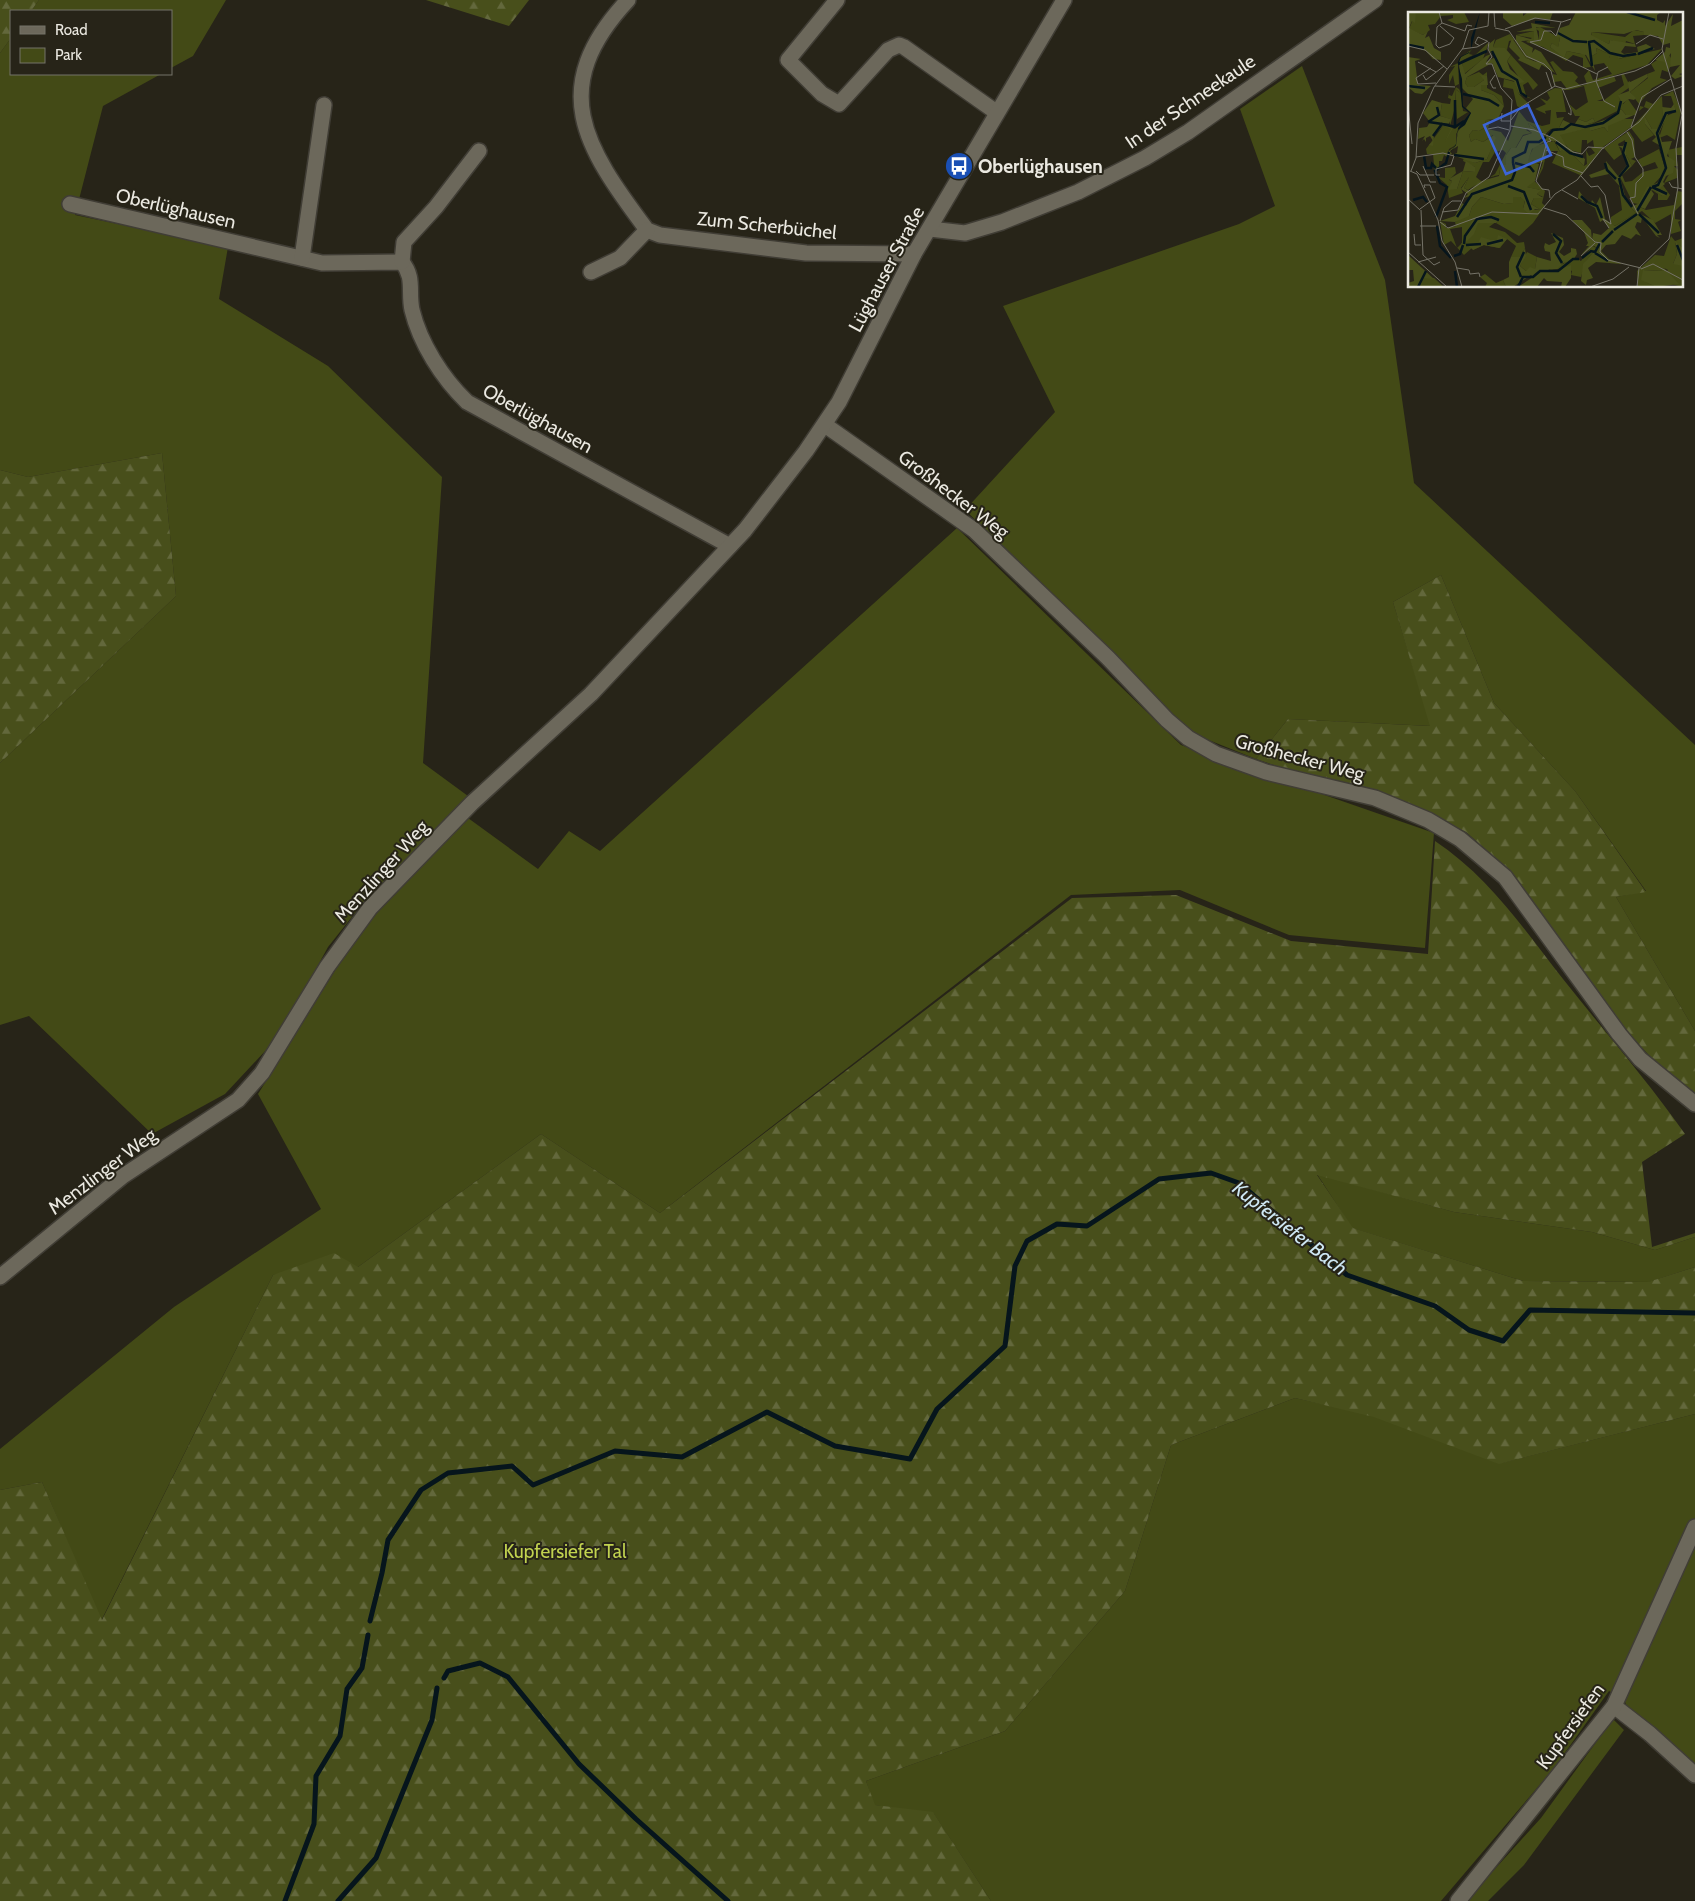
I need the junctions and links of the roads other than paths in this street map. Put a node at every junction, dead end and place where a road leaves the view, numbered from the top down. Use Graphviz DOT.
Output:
graph roads {
  1 [pos="628,0"];
  2 [pos="837,0"];
  3 [pos="1064,0"];
  4 [pos="1375,0"];
  5 [pos="324,105"];
  6 [pos="996,112"];
  7 [pos="479,151"];
  8 [pos="70,204"];
  9 [pos="930,229"];
  10 [pos="648,230"];
  11 [pos="914,254"];
  12 [pos="302,258"];
  13 [pos="402,262"];
  14 [pos="591,272"];
  15 [pos="825,425"];
  16 [pos="730,546"];
  17 [pos="1695,1104"];
  18 [pos="0,1277"];
  19 [pos="1695,1527"];
  20 [pos="1614,1706"];
  21 [pos="1695,1775"];
  22 [pos="1458,1901"];
  1 -- 10 [label="street"];
  2 -- 6 [label="street"];
  3 -- 6 [label="street, Lüghauser Straße"];
  4 -- 9 [label="street, In der Schneekaule"];
  5 -- 12 [label="street"];
  6 -- 9 [label="street, Lüghauser Straße"];
  7 -- 13 [label="street"];
  8 -- 12 [label="street, Oberlüghausen"];
  9 -- 11 [label="street, Lüghauser Straße"];
  10 -- 11 [label="street, Zum Scherbüchel"];
  10 -- 14 [label="street"];
  11 -- 15 [label="street, Lüghauser Straße"];
  12 -- 13 [label="street, Oberlüghausen"];
  13 -- 16 [label="street, Oberlüghausen"];
  15 -- 16 [label="street, Lüghauser Straße"];
  15 -- 17 [label="street, Großhecker Weg"];
  16 -- 18 [label="street, Menzlinger Weg"];
  19 -- 20 [label="street, Kupfersiefen"];
  20 -- 21 [label="street"];
  20 -- 22 [label="street, Kupfersiefen"];
}
